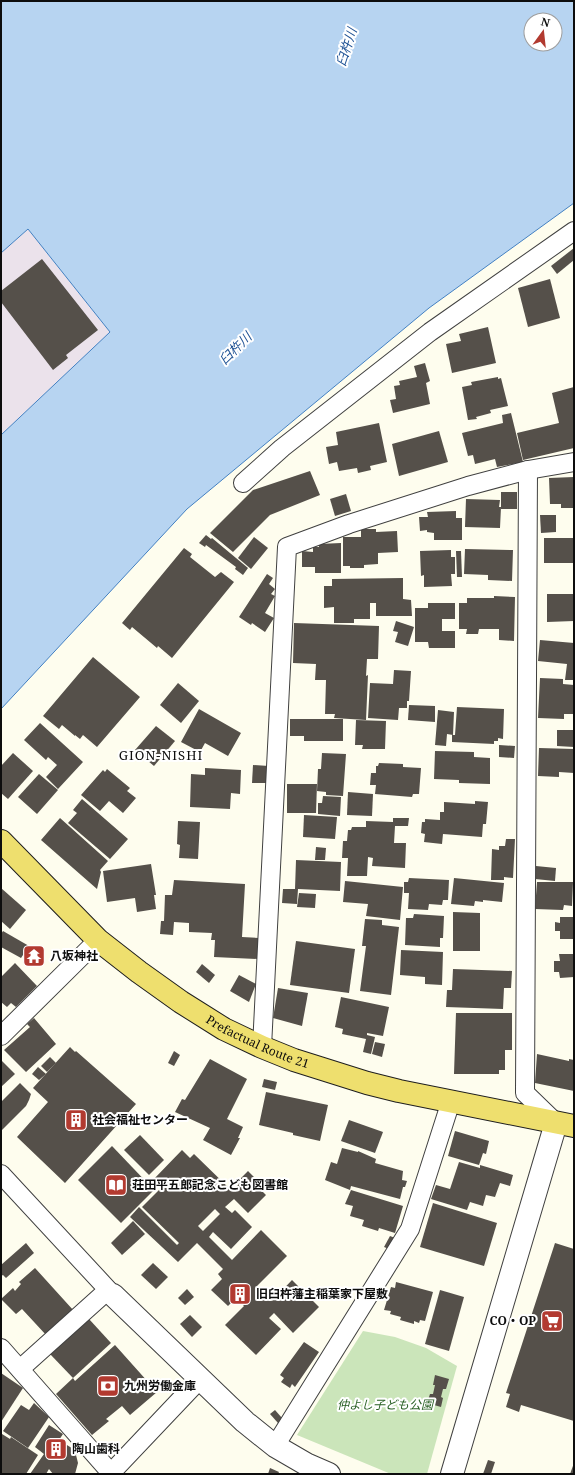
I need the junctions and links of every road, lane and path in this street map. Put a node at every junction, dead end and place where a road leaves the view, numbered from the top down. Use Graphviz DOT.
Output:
graph roads {
  1 [pos="574,231"];
  2 [pos="574,462"];
  3 [pos="528,470"];
  4 [pos="243,483"];
  5 [pos="1,841"];
  6 [pos="98,940"];
  7 [pos="1,1036"];
  8 [pos="262,1048"];
  9 [pos="451,1101"];
  10 [pos="565,1125"];
  11 [pos="1,1174"];
  12 [pos="110,1292"];
  13 [pos="1,1348"];
  14 [pos="20,1369"];
  15 [pos="200,1379"];
  16 [pos="275,1446"];
  17 [pos="111,1473"];
  18 [pos="329,1474"];
  19 [pos="452,1474"];
  1 -- 4 [label="street"];
  2 -- 3 [label="street"];
  3 -- 8 [label="street"];
  3 -- 10 [label="street"];
  5 -- 6 [label="main road, Prefactual Route 21"];
  6 -- 7 [label="street"];
  6 -- 8 [label="main road, Prefactual Route 21"];
  8 -- 9 [label="main road, Prefactual Route 21"];
  9 -- 10 [label="main road, Prefactual Route 21"];
  9 -- 16 [label="street"];
  10 -- 19 [label="street"];
  11 -- 12 [label="street"];
  12 -- 14 [label="street"];
  12 -- 15 [label="street"];
  13 -- 14 [label="street"];
  14 -- 17 [label="street"];
  15 -- 16 [label="street"];
  15 -- 17 [label="street"];
  16 -- 18 [label="street"];
}
